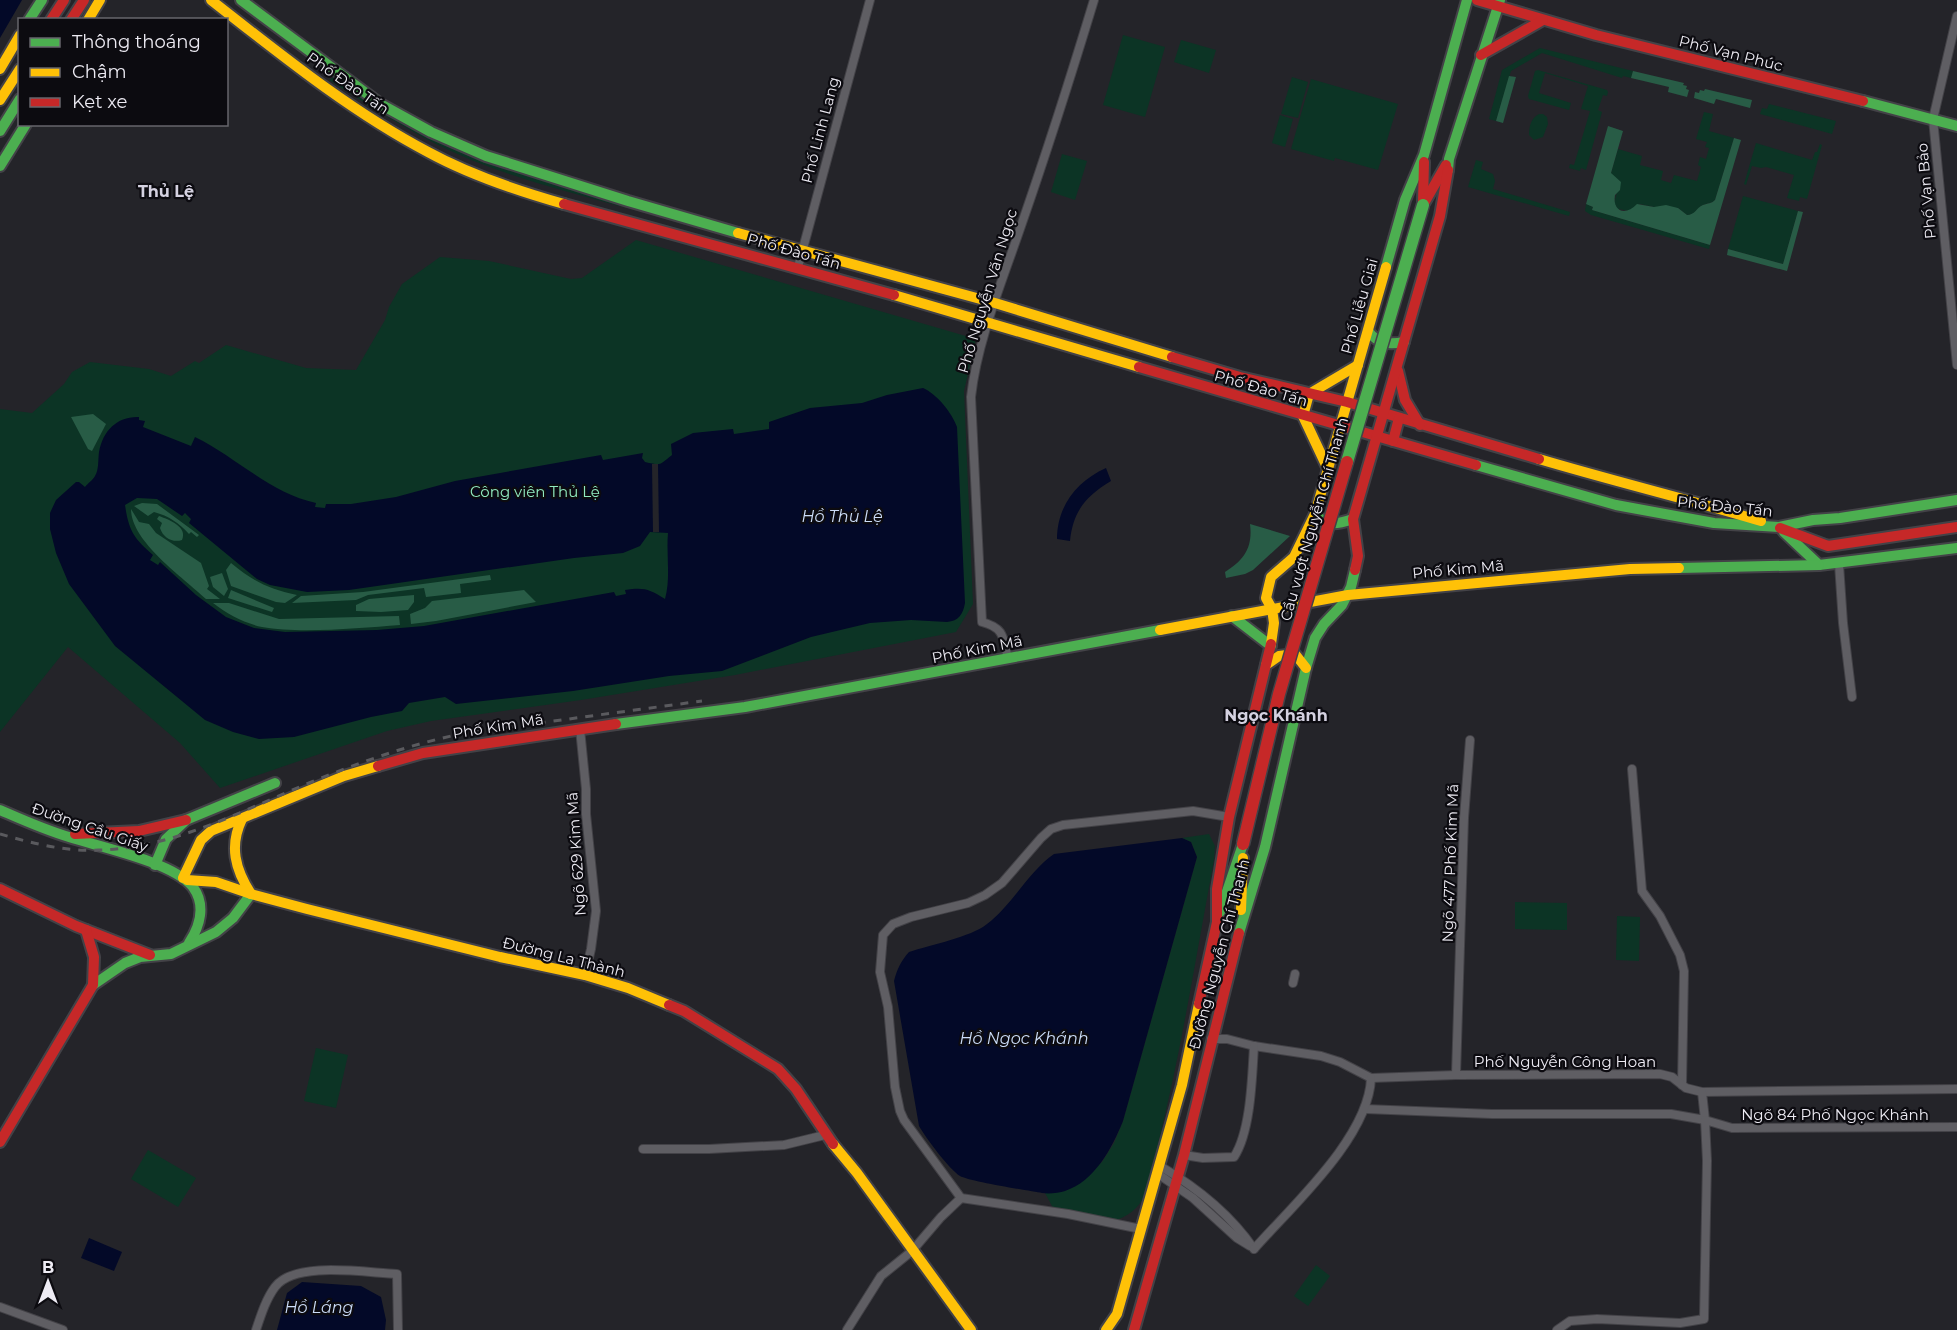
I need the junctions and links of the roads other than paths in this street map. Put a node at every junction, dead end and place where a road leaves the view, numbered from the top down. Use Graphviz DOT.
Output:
graph roads {
  1 [pos="42,0"];
  2 [pos="64,0"];
  3 [pos="84,0"];
  4 [pos="100,0"];
  5 [pos="211,0"];
  6 [pos="241,0"];
  7 [pos="870,0"];
  8 [pos="1094,0"];
  9 [pos="1467,0"];
  10 [pos="1477,0"];
  11 [pos="1499,4"];
  12 [pos="1957,16"];
  13 [pos="30,18"];
  14 [pos="52,18"];
  15 [pos="72,18"];
  16 [pos="89,18"];
  17 [pos="1543,20"];
  18 [pos="18,38"];
  19 [pos="1482,55"];
  20 [pos="0,69"];
  21 [pos="334,71"];
  22 [pos="18,72"];
  23 [pos="322,84"];
  24 [pos="0,100"];
  25 [pos="18,102"];
  26 [pos="1933,119"];
  27 [pos="25,126"];
  28 [pos="1957,126"];
  29 [pos="0,131"];
  30 [pos="1424,155"];
  31 [pos="1449,159"];
  32 [pos="0,166"];
  33 [pos="1423,205"];
  34 [pos="802,251"];
  35 [pos="798,267"];
  36 [pos="995,303"];
  37 [pos="989,323"];
  38 [pos="1078,328"];
  39 [pos="1368,331"];
  40 [pos="1404,342"];
  41 [pos="1072,348"];
  42 [pos="1358,365"];
  43 [pos="1957,365"];
  44 [pos="1398,366"];
  45 [pos="1310,394"];
  46 [pos="1347,402"];
  47 [pos="1383,413"];
  48 [pos="1303,416"];
  49 [pos="1399,418"];
  50 [pos="1420,425"];
  51 [pos="1340,426"];
  52 [pos="1376,437"];
  53 [pos="1393,441"];
  54 [pos="1327,467"];
  55 [pos="1957,500"];
  56 [pos="1315,514"];
  57 [pos="1353,519"];
  58 [pos="1779,527"];
  59 [pos="1957,527"];
  60 [pos="1957,548"];
  61 [pos="1839,564"];
  62 [pos="1819,565"];
  63 [pos="1348,595"];
  64 [pos="1272,609"];
  65 [pos="1232,616"];
  66 [pos="1270,646"];
  67 [pos="1008,659"];
  68 [pos="1266,665"];
  69 [pos="1306,668"];
  70 [pos="1852,697"];
  71 [pos="580,729"];
  72 [pos="1470,740"];
  73 [pos="1632,769"];
  74 [pos="275,783"];
  75 [pos="243,796"];
  76 [pos="0,810"];
  77 [pos="246,817"];
  78 [pos="1229,817"];
  79 [pos="186,820"];
  80 [pos="57,833"];
  81 [pos="1243,844"];
  82 [pos="154,865"];
  83 [pos="185,880"];
  84 [pos="0,889"];
  85 [pos="251,894"];
  86 [pos="1217,922"];
  87 [pos="1241,926"];
  88 [pos="86,930"];
  89 [pos="189,943"];
  90 [pos="151,956"];
  91 [pos="1295,974"];
  92 [pos="585,975"];
  93 [pos="1293,983"];
  94 [pos="93,985"];
  95 [pos="1211,1039"];
  96 [pos="1254,1046"];
  97 [pos="1456,1075"];
  98 [pos="1371,1078"];
  99 [pos="1682,1085"];
  100 [pos="1957,1089"];
  101 [pos="1702,1092"];
  102 [pos="1365,1109"];
  103 [pos="1706,1120"];
  104 [pos="1957,1127"];
  105 [pos="825,1135"];
  106 [pos="0,1142"];
  107 [pos="643,1149"];
  108 [pos="1184,1155"];
  109 [pos="1159,1170"];
  110 [pos="1176,1181"];
  111 [pos="961,1197"];
  112 [pos="1141,1229"];
  113 [pos="912,1251"];
  114 [pos="0,1307"];
  115 [pos="1117,1314"];
  116 [pos="1136,1326"];
  117 [pos="63,1330"];
  118 [pos="256,1330"];
  119 [pos="398,1330"];
  120 [pos="847,1330"];
  121 [pos="971,1330"];
  122 [pos="1106,1330"];
  123 [pos="1557,1330"];
  1 -- 13 [label="main road"];
  2 -- 14 [label="main road"];
  3 -- 15 [label="main road"];
  4 -- 16 [label="main road"];
  5 -- 23 [label="main road, Phố Đào Tấn"];
  6 -- 21 [label="main road, Phố Đào Tấn"];
  7 -- 34 [label="street, Phố Linh Lang"];
  8 -- 36 [label="street, Phố Nguyễn Văn Ngọc"];
  9 -- 30 [label="main road, Phố Liễu Giai"];
  10 -- 11 [label="main road, Phố Vạn Phúc"];
  11 -- 17 [label="main road, Phố Vạn Phúc"];
  11 -- 19 [label="main road"];
  12 -- 26 [label="street, Phố Vạn Bảo"];
  17 -- 19 [label="main road"];
  17 -- 26 [label="main road, Phố Vạn Phúc"];
  18 -- 20 [label="main road"];
  19 -- 31 [label="main road"];
  21 -- 23 [label="main road"];
  21 -- 34 [label="main road, Phố Đào Tấn"];
  22 -- 24 [label="main road"];
  23 -- 35 [label="main road, Phố Đào Tấn"];
  25 -- 29 [label="main road"];
  26 -- 28 [label="main road, Phố Vạn Phúc"];
  26 -- 43 [label="street, Phố Vạn Bảo"];
  27 -- 32 [label="main road"];
  30 -- 33 [label="main road, Cầu vượt Nguyễn Chí Thanh"];
  30 -- 39 [label="main road, Phố Liễu Giai"];
  31 -- 33 [label="main road, Cầu vượt Nguyễn Chí Thanh"];
  31 -- 40 [label="main road"];
  33 -- 81 [label="main road, Cầu vượt Nguyễn Chí Thanh, bridge"];
  34 -- 35 [label="street, Phố Linh Lang"];
  34 -- 36 [label="main road, Phố Đào Tấn"];
  35 -- 37 [label="main road, Phố Đào Tấn"];
  36 -- 37 [label="street, Phố Nguyễn Văn Ngọc"];
  36 -- 38 [label="main road, Phố Đào Tấn"];
  37 -- 41 [label="main road, Phố Đào Tấn"];
  37 -- 67 [label="street, Phố Nguyễn Văn Ngọc"];
  38 -- 41 [label="main road"];
  38 -- 45 [label="main road, Phố Đào Tấn"];
  39 -- 40 [label="main road"];
  39 -- 42 [label="main road, Phố Liễu Giai"];
  40 -- 44 [label="main road"];
  41 -- 48 [label="main road, Phố Đào Tấn"];
  42 -- 45 [label="main road"];
  42 -- 46 [label="main road, Phố Liễu Giai"];
  44 -- 47 [label="main road"];
  44 -- 50 [label="main road"];
  45 -- 46 [label="main road, Phố Đào Tấn"];
  45 -- 48 [label="main road"];
  46 -- 47 [label="main road, Phố Đào Tấn"];
  46 -- 51 [label="main road, Phố Liễu Giai"];
  47 -- 49 [label="main road, Phố Đào Tấn"];
  47 -- 52 [label="main road"];
  48 -- 51 [label="main road, Phố Đào Tấn"];
  48 -- 54 [label="main road"];
  49 -- 50 [label="main road, Phố Đào Tấn"];
  49 -- 53 [label="main road"];
  50 -- 58 [label="main road, Phố Đào Tấn"];
  51 -- 52 [label="main road, Phố Đào Tấn"];
  51 -- 54 [label="main road, Phố Liễu Giai"];
  52 -- 53 [label="main road, Phố Đào Tấn"];
  52 -- 57 [label="main road"];
  53 -- 58 [label="main road, Phố Đào Tấn"];
  54 -- 56 [label="main road, Phố Liễu Giai"];
  55 -- 58 [label="main road"];
  56 -- 57 [label="main road"];
  56 -- 64 [label="main road, Phố Liễu Giai"];
  57 -- 63 [label="main road"];
  58 -- 59 [label="main road"];
  58 -- 62 [label="main road"];
  60 -- 61 [label="main road, Phố Kim Mã"];
  61 -- 62 [label="main road, Phố Kim Mã"];
  61 -- 70 [label="street"];
  62 -- 63 [label="main road, Phố Kim Mã"];
  63 -- 64 [label="main road, Phố Kim Mã"];
  63 -- 69 [label="main road, Đường Nguyễn Chí Thanh"];
  64 -- 65 [label="main road, Phố Kim Mã"];
  64 -- 66 [label="main road, Đường Nguyễn Chí Thanh"];
  65 -- 66 [label="main road"];
  65 -- 67 [label="main road, Phố Kim Mã"];
  66 -- 68 [label="main road, Đường Nguyễn Chí Thanh"];
  67 -- 71 [label="main road, Phố Kim Mã"];
  68 -- 69 [label="main road"];
  68 -- 78 [label="main road, Đường Nguyễn Chí Thanh"];
  69 -- 87 [label="main road, Đường Nguyễn Chí Thanh"];
  71 -- 77 [label="main road, Phố Kim Mã"];
  71 -- 92 [label="street, Ngõ 629 Kim Mã"];
  72 -- 97 [label="street, Ngõ 477 Phố Kim Mã"];
  73 -- 99 [label="street"];
  74 -- 75 [label="main road"];
  75 -- 77 [label="main road"];
  75 -- 79 [label="main road"];
  76 -- 80 [label="main road, Đường Cầu Giấy"];
  77 -- 83 [label="main road, Phố Kim Mã"];
  77 -- 85 [label="main road"];
  78 -- 86 [label="main road, Đường Nguyễn Chí Thanh"];
  78 -- 111 [label="street"];
  79 -- 80 [label="main road"];
  79 -- 82 [label="main road"];
  80 -- 82 [label="main road, Đường Cầu Giấy"];
  81 -- 86 [label="main road, Cầu vượt Nguyễn Chí Thanh"];
  81 -- 87 [label="main road, Cầu vượt Nguyễn Chí Thanh"];
  82 -- 83 [label="main road, Đường Cầu Giấy"];
  83 -- 85 [label="main road, Đường La Thành"];
  83 -- 89 [label="main road"];
  84 -- 88 [label="main road"];
  85 -- 89 [label="main road"];
  85 -- 92 [label="main road, Đường La Thành"];
  86 -- 109 [label="main road, Đường Nguyễn Chí Thanh"];
  87 -- 95 [label="main road, Đường Nguyễn Chí Thanh"];
  88 -- 90 [label="main road"];
  88 -- 94 [label="main road"];
  89 -- 90 [label="main road"];
  90 -- 94 [label="main road"];
  91 -- 93 [label="street"];
  92 -- 105 [label="main road, Đường La Thành"];
  94 -- 106 [label="main road"];
  95 -- 96 [label="street, Phố Nguyễn Công Hoan"];
  95 -- 108 [label="main road, Đường Nguyễn Chí Thanh"];
  96 -- 98 [label="street, Phố Nguyễn Công Hoan"];
  96 -- 108 [label="street"];
  97 -- 98 [label="street, Phố Nguyễn Công Hoan"];
  97 -- 99 [label="street, Phố Nguyễn Công Hoan"];
  98 -- 102 [label="street"];
  99 -- 101 [label="street, Phố Nguyễn Công Hoan"];
  100 -- 101 [label="street, Phố Nguyễn Công Hoan"];
  101 -- 103 [label="street"];
  102 -- 103 [label="street"];
  102 -- 110 [label="street"];
  103 -- 104 [label="street, Ngõ 84 Phố Ngọc Khánh"];
  103 -- 123 [label="street"];
  105 -- 107 [label="street"];
  105 -- 113 [label="main road, Đường La Thành"];
  108 -- 110 [label="main road, Đường Nguyễn Chí Thanh"];
  109 -- 110 [label="street"];
  109 -- 112 [label="main road, Đường Nguyễn Chí Thanh"];
  110 -- 116 [label="main road, Đường Nguyễn Chí Thanh"];
  111 -- 112 [label="street"];
  111 -- 113 [label="street"];
  112 -- 115 [label="main road, Đường Nguyễn Chí Thanh"];
  113 -- 120 [label="street"];
  113 -- 121 [label="main road, Đường La Thành"];
  114 -- 117 [label="street"];
  115 -- 116 [label="main road"];
  115 -- 122 [label="main road, Đường Nguyễn Chí Thanh"];
  118 -- 119 [label="street"];
}
